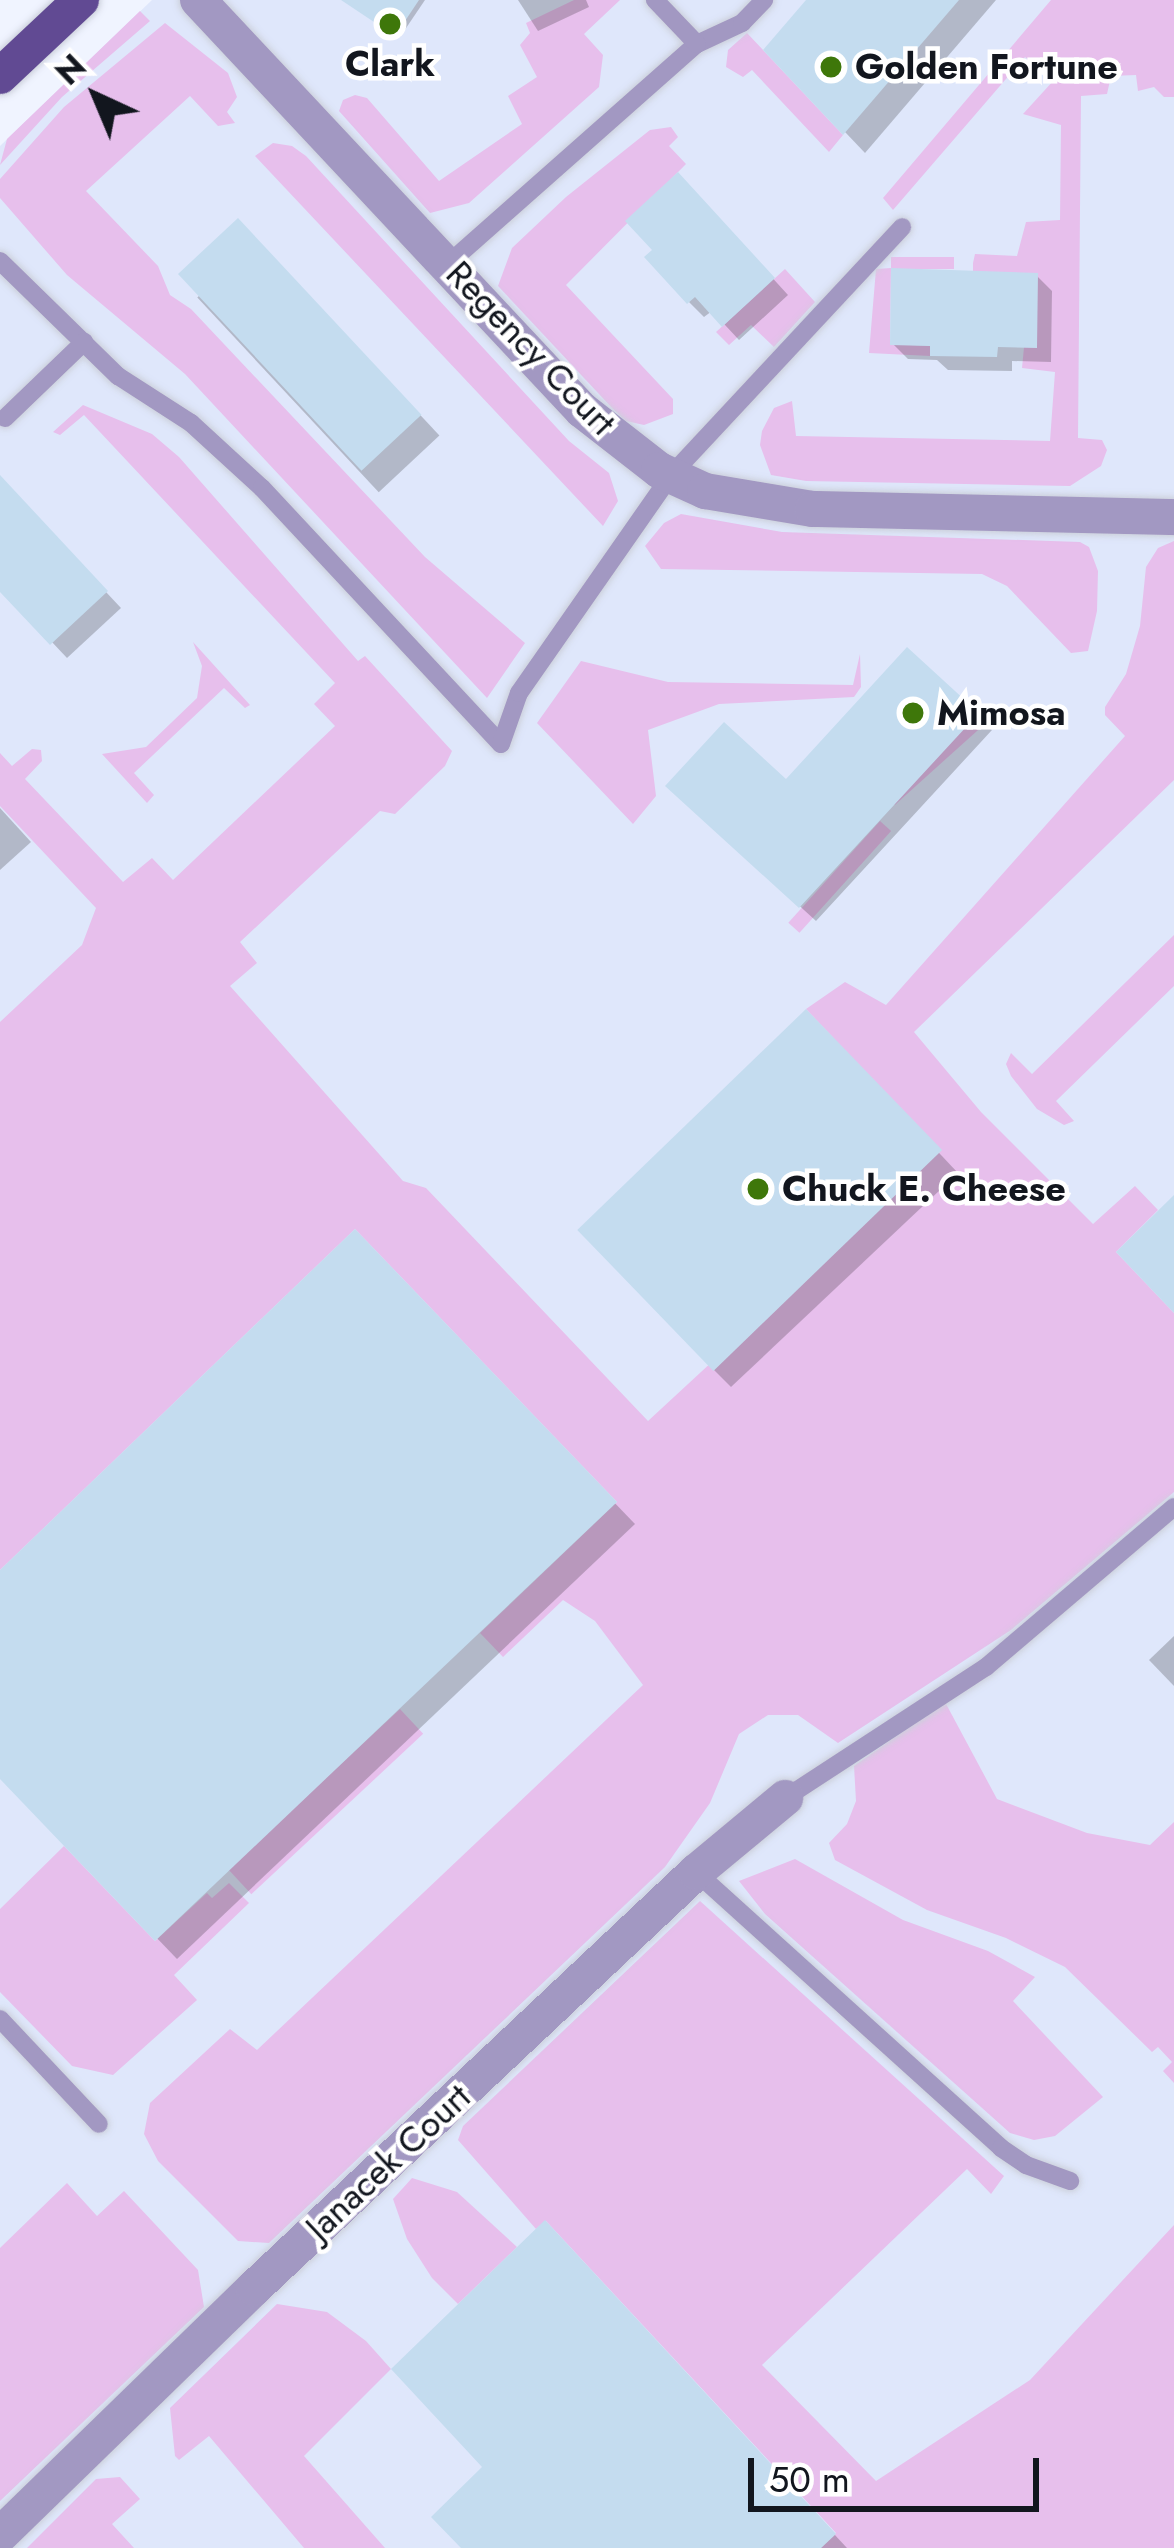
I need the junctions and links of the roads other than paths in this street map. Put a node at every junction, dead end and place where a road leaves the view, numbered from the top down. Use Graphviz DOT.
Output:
graph roads {
  1 [pos="81,0"];
  2 [pos="198,0"];
  3 [pos="655,0"];
  4 [pos="764,0"];
  5 [pos="697,44"];
  6 [pos="0,76"];
  7 [pos="902,227"];
  8 [pos="0,261"];
  9 [pos="448,264"];
  10 [pos="84,343"];
  11 [pos="5,418"];
  12 [pos="671,475"];
  13 [pos="1174,517"];
  14 [pos="1174,1507"];
  15 [pos="785,1798"];
  16 [pos="696,1873"];
  17 [pos="0,2019"];
  18 [pos="99,2124"];
  19 [pos="1070,2181"];
  20 [pos="0,2535"];
  1 -- 6 [label="main road"];
  2 -- 9 [label="street, Regency Court"];
  3 -- 5 [label="lane"];
  4 -- 5 [label="lane"];
  5 -- 9 [label="lane"];
  7 -- 12 [label="lane"];
  8 -- 10 [label="lane"];
  9 -- 12 [label="street, Regency Court"];
  10 -- 11 [label="lane"];
  10 -- 12 [label="lane"];
  12 -- 13 [label="street, Regency Court"];
  14 -- 15 [label="lane"];
  15 -- 16 [label="street, Janacek Court"];
  16 -- 19 [label="lane"];
  16 -- 20 [label="street, Janacek Court"];
  17 -- 18 [label="lane"];
}
